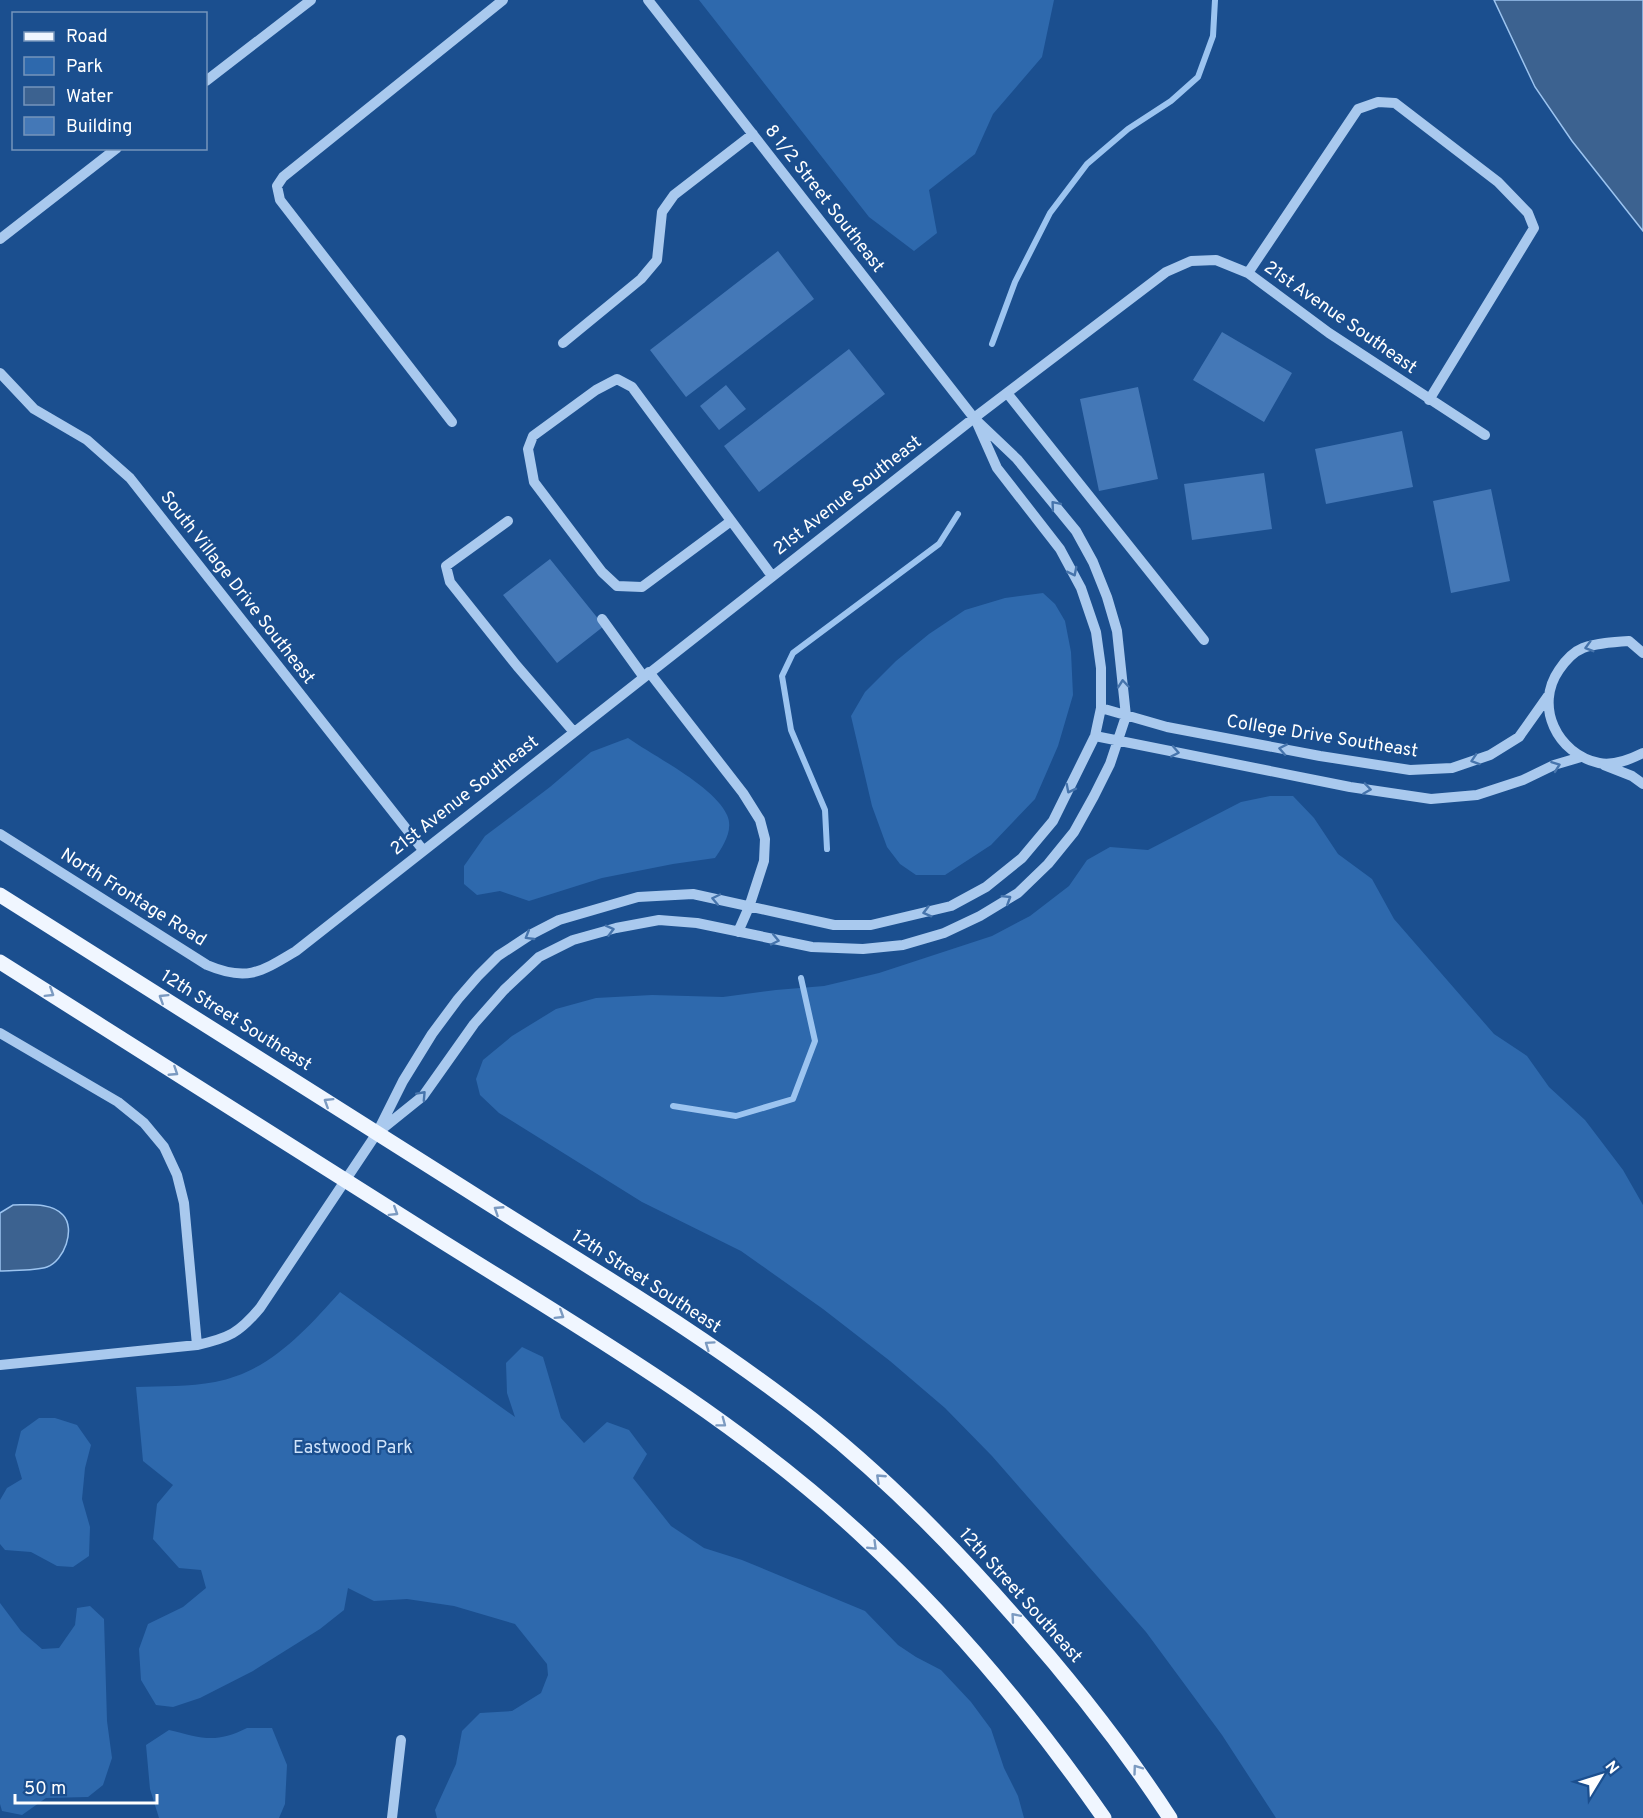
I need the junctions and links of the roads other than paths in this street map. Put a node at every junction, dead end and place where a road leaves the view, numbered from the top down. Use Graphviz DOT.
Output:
graph roads {
  1 [pos="311,0"];
  2 [pos="503,0"];
  3 [pos="648,0"];
  4 [pos="207,80"];
  5 [pos="753,134"];
  6 [pos="114,150"];
  7 [pos="0,239"];
  8 [pos="1248,273"];
  9 [pos="563,343"];
  10 [pos="0,373"];
  11 [pos="1007,393"];
  12 [pos="1429,400"];
  13 [pos="974,418"];
  14 [pos="452,422"];
  15 [pos="1485,435"];
  16 [pos="508,521"];
  17 [pos="731,521"];
  18 [pos="772,576"];
  19 [pos="602,619"];
  20 [pos="1204,640"];
  21 [pos="1643,640"];
  22 [pos="1629,641"];
  23 [pos="1643,653"];
  24 [pos="646,674"];
  25 [pos="1548,696"];
  26 [pos="1101,708"];
  27 [pos="1126,716"];
  28 [pos="573,731"];
  29 [pos="1095,736"];
  30 [pos="1118,741"];
  31 [pos="1643,753"];
  32 [pos="1581,757"];
  33 [pos="1600,764"];
  34 [pos="1643,784"];
  35 [pos="0,834"];
  36 [pos="423,850"];
  37 [pos="0,895"];
  38 [pos="749,907"];
  39 [pos="738,932"];
  40 [pos="0,962"];
  41 [pos="254,973"];
  42 [pos="0,1033"];
  43 [pos="377,1133"];
  44 [pos="345,1181"];
  45 [pos="197,1345"];
  46 [pos="0,1365"];
  47 [pos="401,1740"];
  48 [pos="392,1818"];
  49 [pos="1104,1818"];
  50 [pos="1170,1818"];
  1 -- 4 [label="street"];
  2 -- 14 [label="street"];
  3 -- 5 [label="street, 8 1/2 Street Southeast"];
  5 -- 9 [label="street"];
  5 -- 13 [label="street, 8 1/2 Street Southeast"];
  6 -- 7 [label="street"];
  8 -- 11 [label="street, 21st Avenue Southeast"];
  8 -- 12 [label="street, 21st Avenue Southeast"];
  8 -- 12 [label="street"];
  10 -- 36 [label="street, South Village Drive Southeast"];
  11 -- 13 [label="street, 21st Avenue Southeast"];
  11 -- 20 [label="street"];
  12 -- 15 [label="street, 21st Avenue Southeast"];
  13 -- 18 [label="street, 21st Avenue Southeast"];
  13 -- 26 [label="street, 8 1/2 Street Southeast, one-way"];
  27 -- 13 [label="street, 8 1/2 Street Southeast, one-way"];
  16 -- 28 [label="street"];
  17 -- 17 [label="street"];
  17 -- 18 [label="street"];
  18 -- 24 [label="street, 21st Avenue Southeast"];
  19 -- 24 [label="street"];
  21 -- 22 [label="street"];
  22 -- 23 [label="street"];
  22 -- 25 [label="street, College Drive Southeast, one-way"];
  24 -- 28 [label="street, 21st Avenue Southeast"];
  24 -- 38 [label="street"];
  25 -- 27 [label="street, College Drive Southeast, one-way"];
  25 -- 32 [label="street"];
  26 -- 27 [label="street, College Drive Southeast"];
  26 -- 29 [label="street, 8 1/2 Street Southeast"];
  27 -- 30 [label="street, 8 1/2 Street Southeast"];
  28 -- 36 [label="street, 21st Avenue Southeast"];
  29 -- 30 [label="street"];
  29 -- 38 [label="street, one-way"];
  30 -- 32 [label="street, one-way"];
  39 -- 30 [label="street, one-way"];
  31 -- 33 [label="street"];
  32 -- 33 [label="street"];
  33 -- 34 [label="street"];
  35 -- 41 [label="street, North Frontage Road"];
  36 -- 41 [label="street, 21st Avenue Southeast"];
  43 -- 37 [label="main road, 12th Street Southeast, one-way"];
  38 -- 39 [label="street"];
  38 -- 43 [label="street, one-way"];
  43 -- 39 [label="street, one-way"];
  40 -- 44 [label="main road, one-way"];
  42 -- 45 [label="street"];
  43 -- 44 [label="street"];
  50 -- 43 [label="main road, 12th Street Southeast, one-way"];
  44 -- 45 [label="street"];
  44 -- 49 [label="main road, one-way"];
  45 -- 46 [label="street"];
  47 -- 48 [label="street"];
}
